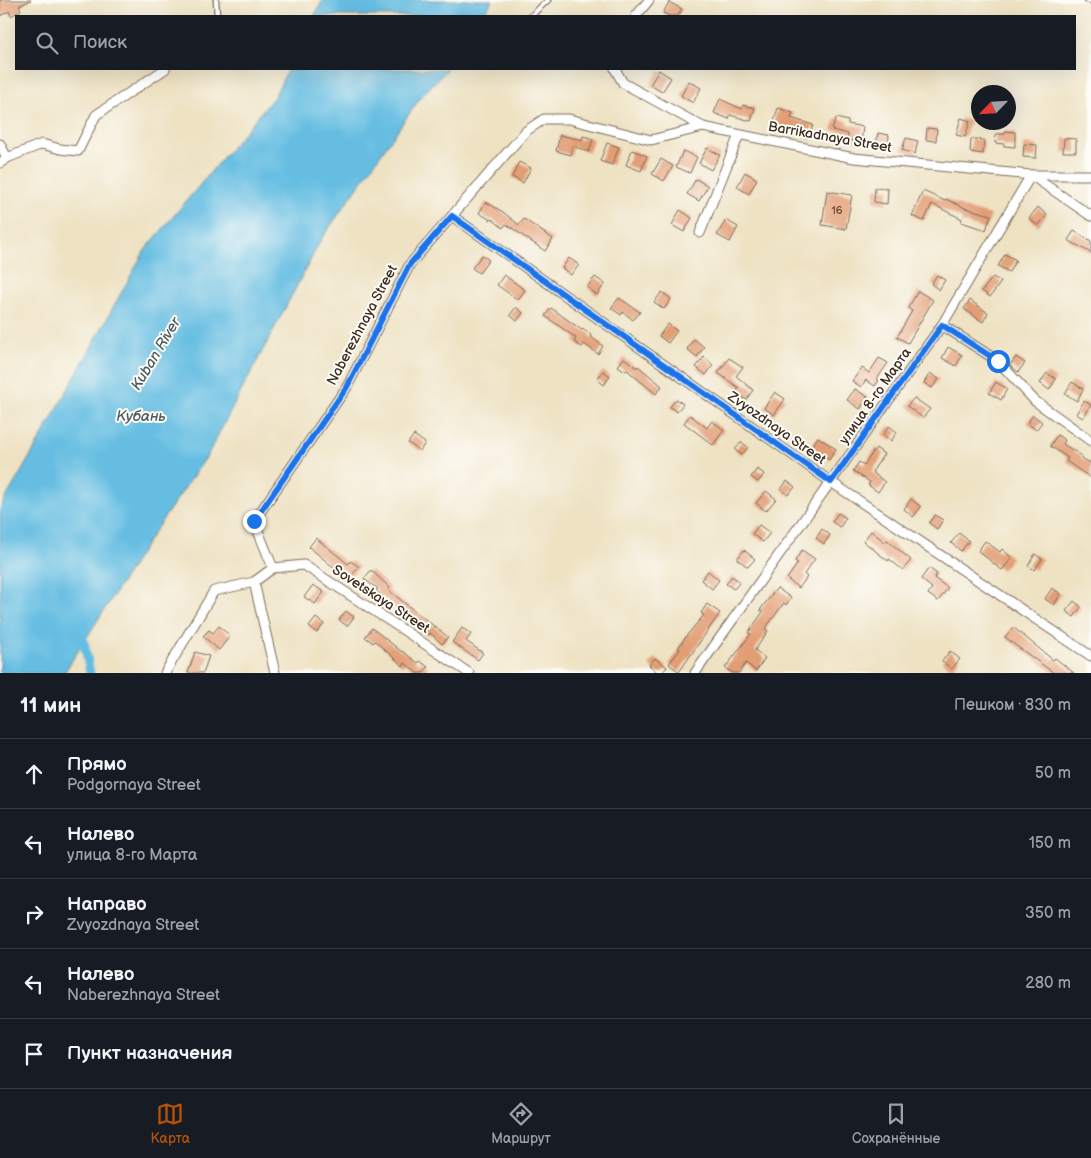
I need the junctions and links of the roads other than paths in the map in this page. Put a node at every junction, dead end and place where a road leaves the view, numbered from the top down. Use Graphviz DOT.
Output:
graph roads {
  1 [pos="216,0"];
  2 [pos="548,0"];
  3 [pos="649,0"];
  4 [pos="1087,0"];
  5 [pos="1091,1"];
  6 [pos="217,15"];
  7 [pos="532,15"];
  8 [pos="637,15"];
  9 [pos="164,70"];
  10 [pos="616,70"];
  11 [pos="702,127"];
  12 [pos="739,135"];
  13 [pos="0,144"];
  14 [pos="4,160"];
  15 [pos="1031,175"];
  16 [pos="1091,175"];
  17 [pos="452,216"];
  18 [pos="1091,216"];
  19 [pos="700,233"];
  20 [pos="942,325"];
  21 [pos="1091,441"];
  22 [pos="831,482"];
  23 [pos="273,568"];
  24 [pos="254,582"];
  25 [pos="1091,656"];
  26 [pos="165,673"];
  27 [pos="275,673"];
  28 [pos="469,673"];
  29 [pos="695,673"];
  1 -- 6 [label="lane"];
  2 -- 7 [label="lane"];
  3 -- 8 [label="street"];
  4 -- 5 [label="lane"];
  9 -- 14 [label="street"];
  10 -- 11 [label="street, Barrikadnaya Street"];
  11 -- 12 [label="street, Barrikadnaya Street"];
  11 -- 17 [label="street, Naberezhnaya Street"];
  12 -- 15 [label="street, Barrikadnaya Street"];
  12 -- 19 [label="street"];
  13 -- 14 [label="street"];
  15 -- 16 [label="street, Barrikadnaya Street"];
  15 -- 18 [label="street"];
  15 -- 20 [label="street, улица 8-го Марта"];
  17 -- 22 [label="street, Zvyozdnaya Street"];
  17 -- 23 [label="street, Naberezhnaya Street"];
  20 -- 21 [label="street"];
  20 -- 22 [label="street, улица 8-го Марта"];
  22 -- 25 [label="street, Zvyozdnaya Street"];
  22 -- 29 [label="street, улица 8-го Марта"];
  23 -- 24 [label="street"];
  23 -- 28 [label="street, Sovetskaya Street"];
  24 -- 26 [label="street"];
  24 -- 27 [label="street"];
}
